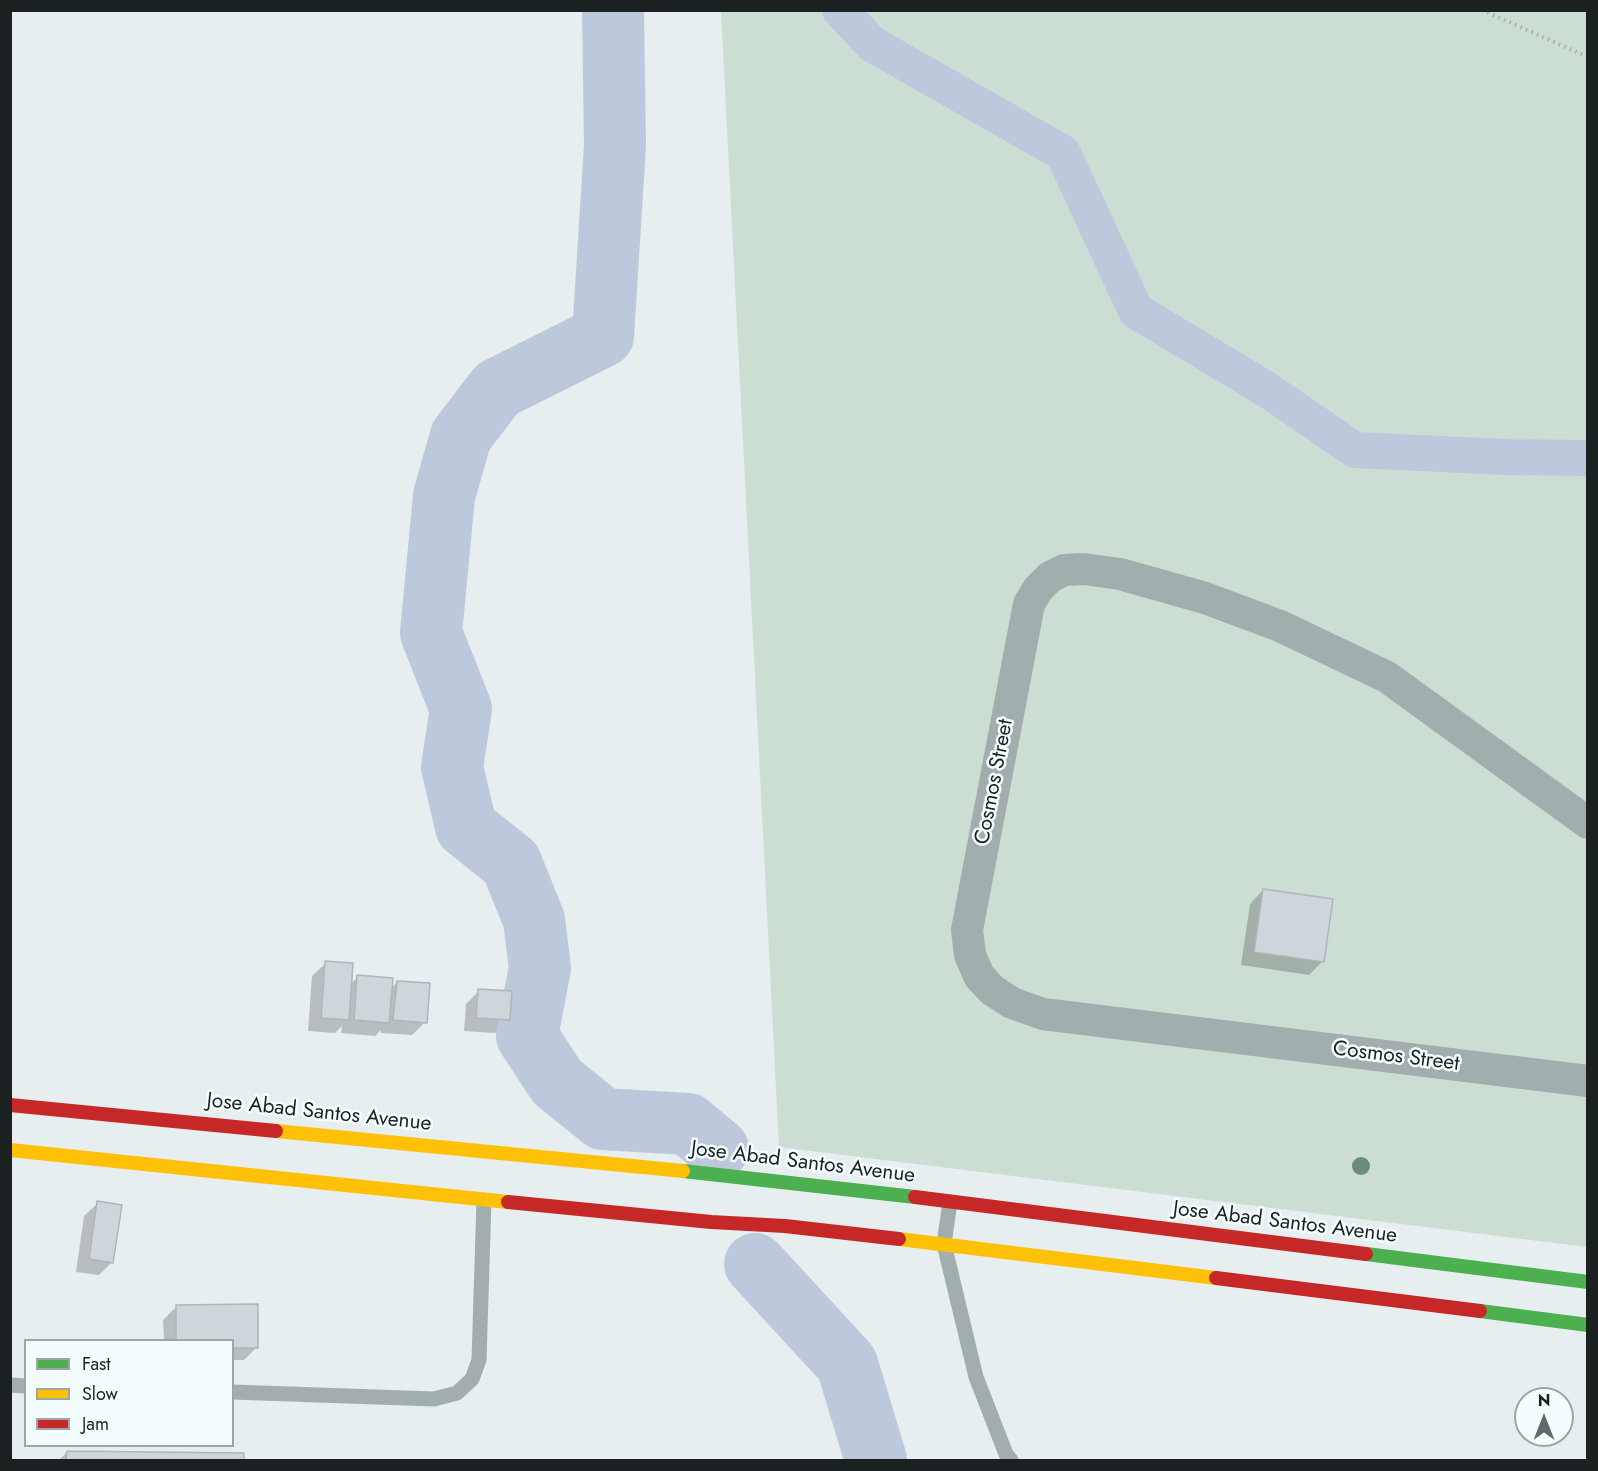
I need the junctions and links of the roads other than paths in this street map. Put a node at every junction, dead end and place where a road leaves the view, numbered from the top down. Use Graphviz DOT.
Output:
graph roads {
  1 [pos="1587,823"];
  2 [pos="1587,1081"];
  3 [pos="10,1105"];
  4 [pos="10,1150"];
  5 [pos="484,1200"];
  6 [pos="950,1202"];
  7 [pos="944,1244"];
  8 [pos="1587,1282"];
  9 [pos="1587,1326"];
  10 [pos="234,1392"];
  11 [pos="1011,1461"];
  1 -- 2 [label="street, Cosmos Street"];
  3 -- 6 [label="main road, Jose Abad Santos Avenue"];
  4 -- 5 [label="main road"];
  5 -- 7 [label="main road"];
  5 -- 10 [label="lane"];
  6 -- 7 [label="lane"];
  6 -- 8 [label="main road, Jose Abad Santos Avenue"];
  7 -- 9 [label="main road"];
  7 -- 11 [label="lane"];
}
